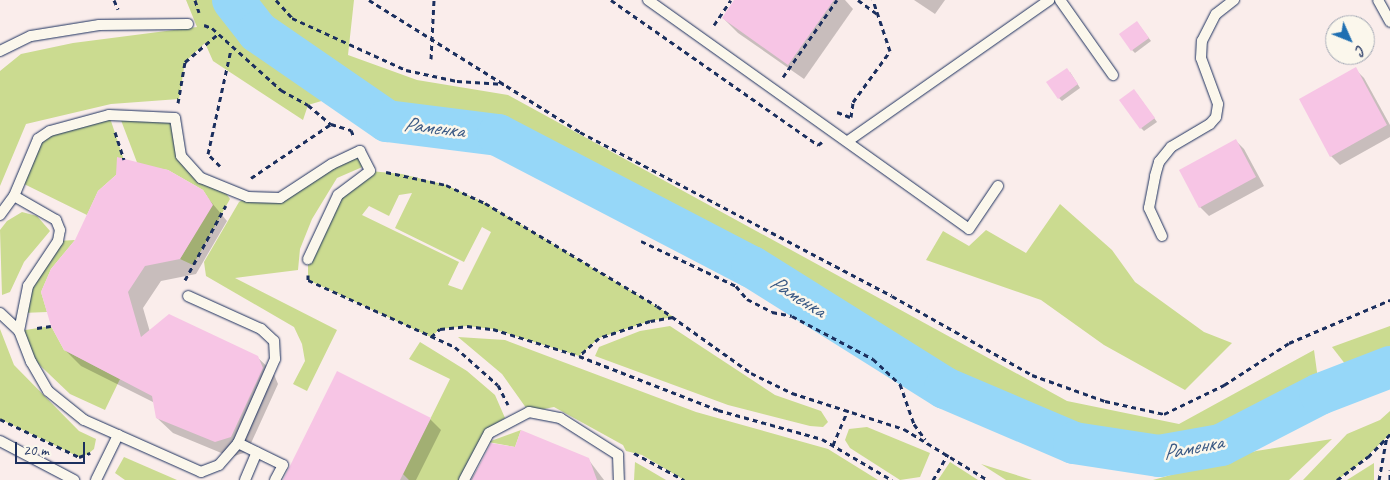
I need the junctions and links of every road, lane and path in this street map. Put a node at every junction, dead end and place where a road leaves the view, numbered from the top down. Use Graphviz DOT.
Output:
graph roads {
  1 [pos="276,0"];
  2 [pos="369,0"];
  3 [pos="434,0"];
  4 [pos="611,0"];
  5 [pos="648,0"];
  6 [pos="731,0"];
  7 [pos="837,0"];
  8 [pos="858,0"];
  9 [pos="873,0"];
  10 [pos="1049,0"];
  11 [pos="1060,0"];
  12 [pos="1234,0"];
  13 [pos="1378,0"];
  14 [pos="878,14"];
  15 [pos="1390,22"];
  16 [pos="188,24"];
  17 [pos="714,25"];
  18 [pos="218,34"];
  19 [pos="432,40"];
  20 [pos="232,48"];
  21 [pos="0,51"];
  22 [pos="431,59"];
  23 [pos="1113,75"];
  24 [pos="504,84"];
  25 [pos="775,89"];
  26 [pos="109,115"];
  27 [pos="857,117"];
  28 [pos="175,118"];
  29 [pos="331,124"];
  30 [pos="848,141"];
  31 [pos="818,145"];
  32 [pos="360,151"];
  33 [pos="124,160"];
  34 [pos="228,170"];
  35 [pos="370,171"];
  36 [pos="244,176"];
  37 [pos="998,186"];
  38 [pos="234,191"];
  39 [pos="14,196"];
  40 [pos="0,215"];
  41 [pos="1162,236"];
  42 [pos="641,241"];
  43 [pos="308,259"];
  44 [pos="188,296"];
  45 [pos="1390,300"];
  46 [pos="0,313"];
  47 [pos="674,317"];
  48 [pos="19,331"];
  49 [pos="431,337"];
  50 [pos="579,356"];
  51 [pos="848,410"];
  52 [pos="0,419"];
  53 [pos="515,420"];
  54 [pos="94,424"];
  55 [pos="118,435"];
  56 [pos="1389,435"];
  57 [pos="0,441"];
  58 [pos="238,442"];
  59 [pos="926,442"];
  60 [pos="833,445"];
  61 [pos="257,452"];
  62 [pos="948,454"];
  63 [pos="618,455"];
  64 [pos="1390,470"];
  65 [pos="74,480"];
  66 [pos="96,480"];
  67 [pos="245,480"];
  68 [pos="275,480"];
  69 [pos="464,480"];
  70 [pos="619,480"];
  71 [pos="684,480"];
  72 [pos="892,480"];
  73 [pos="933,480"];
  74 [pos="988,480"];
  75 [pos="1337,480"];
  76 [pos="1379,480"];
  77 [pos="1390,480"];
  1 -- 24 [label="path"];
  2 -- 19 [label="path"];
  3 -- 19 [label="path"];
  4 -- 31 [label="path"];
  5 -- 25 [label="lane"];
  6 -- 17 [label="path"];
  7 -- 25 [label="path"];
  8 -- 14 [label="path"];
  9 -- 14 [label="path"];
  10 -- 30 [label="lane"];
  11 -- 23 [label="lane"];
  12 -- 41 [label="lane"];
  13 -- 15 [label="lane"];
  14 -- 27 [label="path"];
  16 -- 18 [label="path"];
  16 -- 21 [label="lane"];
  18 -- 20 [label="path"];
  18 -- 28 [label="path"];
  19 -- 22 [label="path"];
  19 -- 24 [label="path"];
  20 -- 29 [label="path"];
  20 -- 34 [label="path"];
  24 -- 45 [label="path"];
  25 -- 30 [label="lane"];
  26 -- 28 [label="lane"];
  26 -- 33 [label="path"];
  26 -- 39 [label="lane"];
  28 -- 38 [label="lane"];
  29 -- 32 [label="path"];
  29 -- 36 [label="path"];
  30 -- 37 [label="lane"];
  32 -- 35 [label="lane"];
  32 -- 38 [label="lane"];
  35 -- 43 [label="lane"];
  35 -- 47 [label="path"];
  38 -- 44 [label="path"];
  39 -- 40 [label="lane"];
  39 -- 48 [label="lane"];
  42 -- 59 [label="path"];
  43 -- 49 [label="path"];
  44 -- 58 [label="lane"];
  46 -- 48 [label="lane"];
  47 -- 50 [label="path"];
  47 -- 51 [label="path"];
  48 -- 54 [label="lane"];
  49 -- 50 [label="path"];
  49 -- 53 [label="path"];
  50 -- 60 [label="path"];
  51 -- 59 [label="path"];
  51 -- 60 [label="path"];
  52 -- 54 [label="path"];
  53 -- 63 [label="lane"];
  53 -- 69 [label="lane"];
  54 -- 55 [label="lane"];
  55 -- 58 [label="lane"];
  55 -- 66 [label="lane"];
  56 -- 75 [label="path"];
  56 -- 76 [label="path"];
  57 -- 65 [label="lane"];
  58 -- 61 [label="lane"];
  59 -- 62 [label="path"];
  60 -- 72 [label="path"];
  61 -- 67 [label="lane"];
  61 -- 68 [label="lane"];
  62 -- 73 [label="path"];
  62 -- 74 [label="path"];
  63 -- 70 [label="lane"];
  63 -- 71 [label="path"];
  64 -- 77 [label="path"];
}
